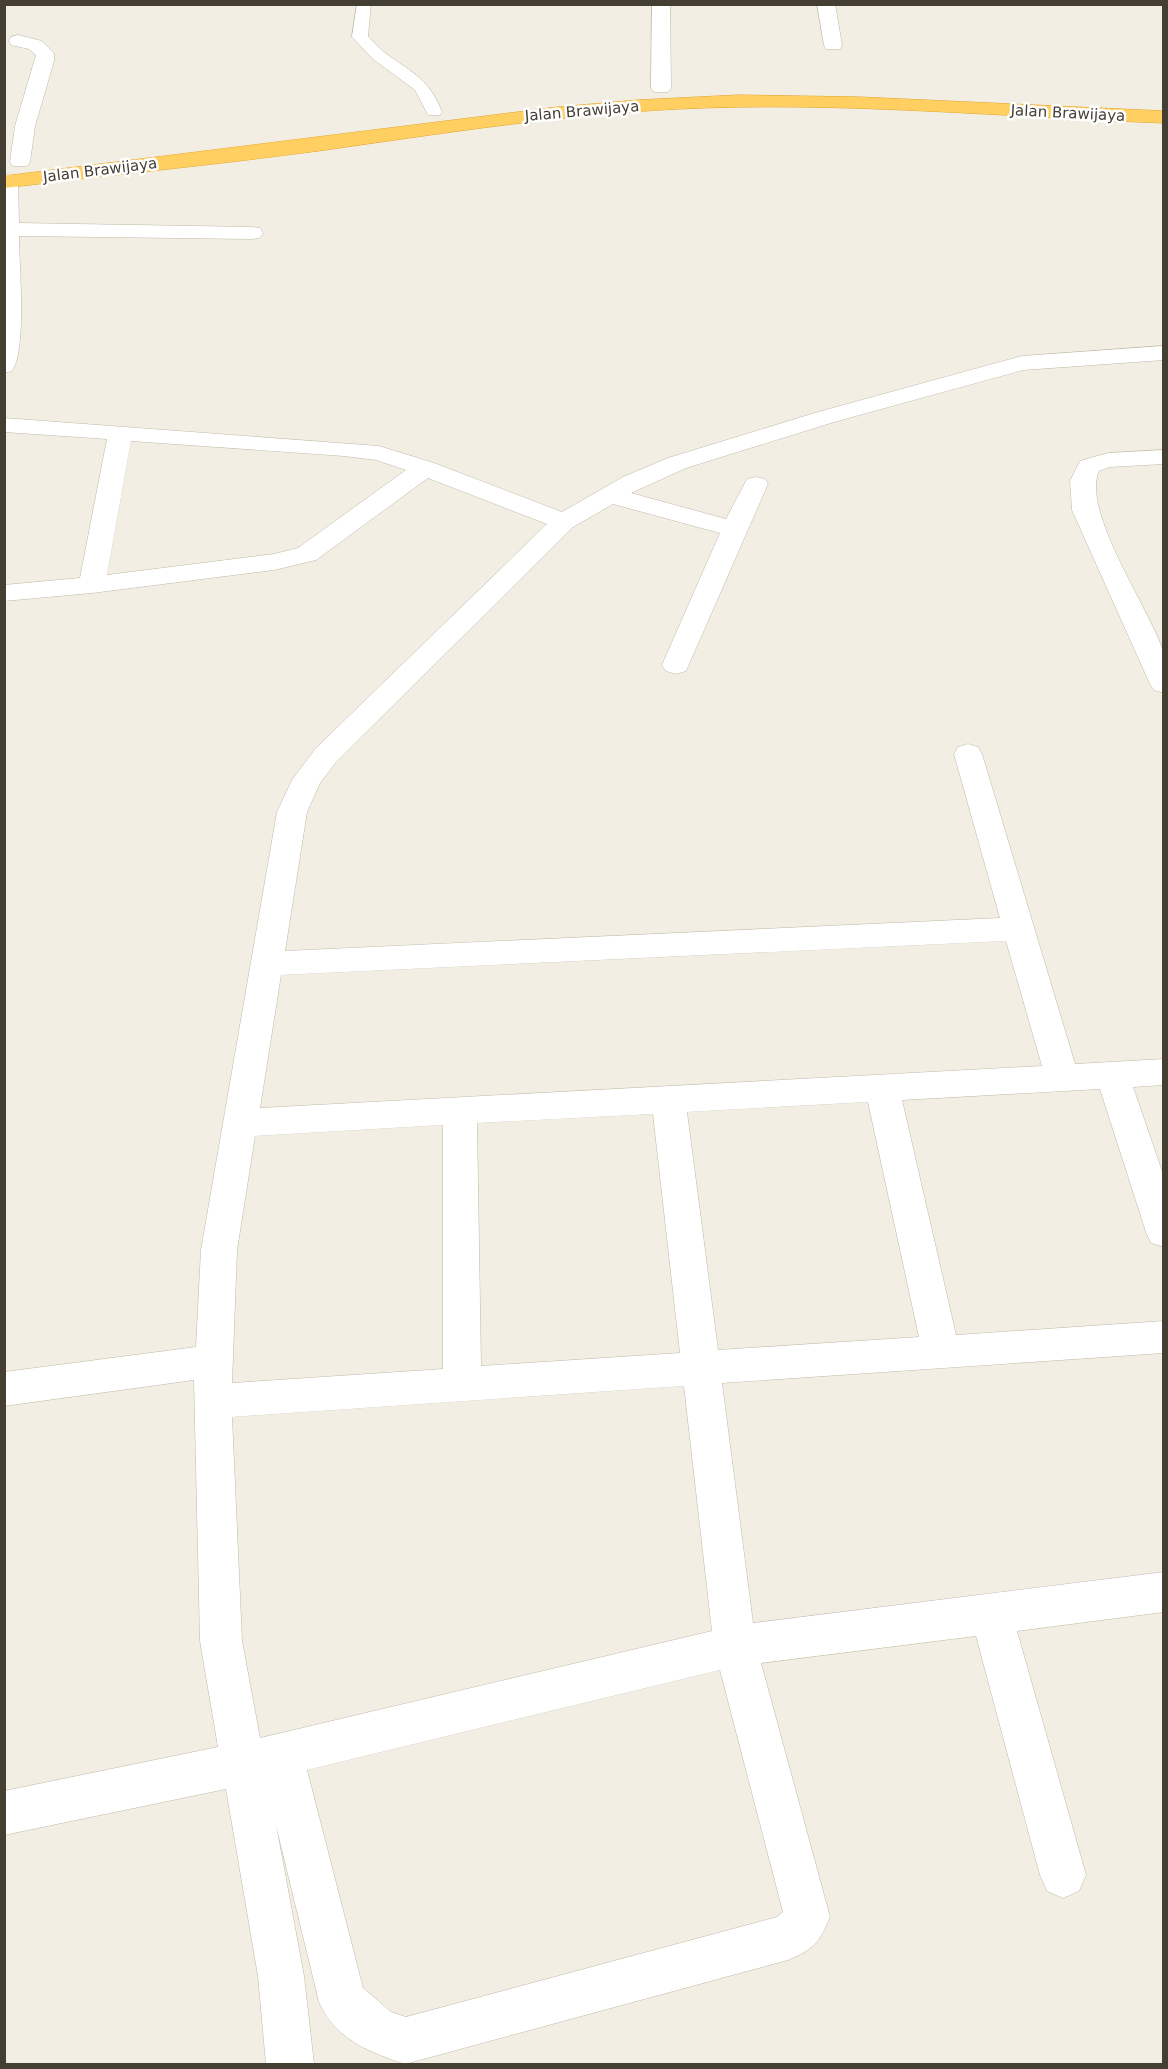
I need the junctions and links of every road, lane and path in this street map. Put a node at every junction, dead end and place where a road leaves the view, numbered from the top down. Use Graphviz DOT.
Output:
graph roads {
  1 [pos="364,4"];
  2 [pos="661,4"];
  3 [pos="826,4"];
  4 [pos="18,41"];
  5 [pos="833,45"];
  6 [pos="661,87"];
  7 [pos="1164,101"];
  8 [pos="434,112"];
  9 [pos="1164,117"];
  10 [pos="68,166"];
  11 [pos="9,173"];
  12 [pos="8,229"];
  13 [pos="252,233"];
  14 [pos="1164,353"];
  15 [pos="4,366"];
  16 [pos="4,425"];
  17 [pos="120,433"];
  18 [pos="1164,457"];
  19 [pos="425,468"];
  20 [pos="756,484"];
  21 [pos="608,495"];
  22 [pos="564,522"];
  23 [pos="734,529"];
  24 [pos="92,585"];
  25 [pos="4,593"];
  26 [pos="676,665"];
  27 [pos="1164,684"];
  28 [pos="968,754"];
  29 [pos="1018,929"];
  30 [pos="267,964"];
  31 [pos="1164,1072"];
  32 [pos="1112,1075"];
  33 [pos="1062,1078"];
  34 [pos="882,1088"];
  35 [pos="668,1099"];
  36 [pos="460,1111"];
  37 [pos="240,1123"];
  38 [pos="1164,1232"];
  39 [pos="1164,1337"];
  40 [pos="941,1352"];
  41 [pos="214,1361"];
  42 [pos="702,1368"];
  43 [pos="462,1385"];
  44 [pos="4,1389"];
  45 [pos="212,1401"];
  46 [pos="1164,1592"];
  47 [pos="992,1613"];
  48 [pos="735,1646"];
  49 [pos="262,1759"];
  50 [pos="4,1813"];
  51 [pos="1063,1875"];
  52 [pos="290,2064"];
  1 -- 8 [label="lane"];
  2 -- 6 [label="street"];
  3 -- 5 [label="street"];
  4 -- 11 [label="street"];
  6 -- 7 [label="highway, Jalan Brawijaya"];
  6 -- 8 [label="highway, Jalan Brawijaya"];
  8 -- 10 [label="highway, Jalan Brawijaya"];
  9 -- 10 [label="highway, Jalan Brawijaya"];
  10 -- 11 [label="highway, Jalan Brawijaya"];
  11 -- 12 [label="street"];
  12 -- 13 [label="street"];
  12 -- 15 [label="street"];
  14 -- 21 [label="street"];
  16 -- 17 [label="street"];
  17 -- 19 [label="street"];
  17 -- 24 [label="street"];
  18 -- 27 [label="street"];
  19 -- 22 [label="street"];
  19 -- 24 [label="street"];
  20 -- 23 [label="street"];
  21 -- 22 [label="street"];
  21 -- 23 [label="street"];
  22 -- 30 [label="street"];
  23 -- 26 [label="street"];
  24 -- 25 [label="street"];
  28 -- 29 [label="street"];
  29 -- 30 [label="street"];
  29 -- 33 [label="street"];
  30 -- 37 [label="street"];
  31 -- 32 [label="street"];
  32 -- 33 [label="street"];
  32 -- 38 [label="street"];
  33 -- 34 [label="street"];
  34 -- 35 [label="street"];
  34 -- 40 [label="street"];
  35 -- 36 [label="street"];
  35 -- 42 [label="street"];
  36 -- 37 [label="street"];
  36 -- 43 [label="street"];
  37 -- 41 [label="street"];
  39 -- 40 [label="street"];
  40 -- 42 [label="street"];
  41 -- 44 [label="street"];
  41 -- 45 [label="street"];
  42 -- 43 [label="street"];
  42 -- 48 [label="street"];
  43 -- 45 [label="street"];
  45 -- 49 [label="street"];
  46 -- 47 [label="street"];
  47 -- 48 [label="street"];
  47 -- 51 [label="street"];
  48 -- 49 [label="street"];
  48 -- 49 [label="street"];
  49 -- 50 [label="street"];
  49 -- 52 [label="street"];
}
